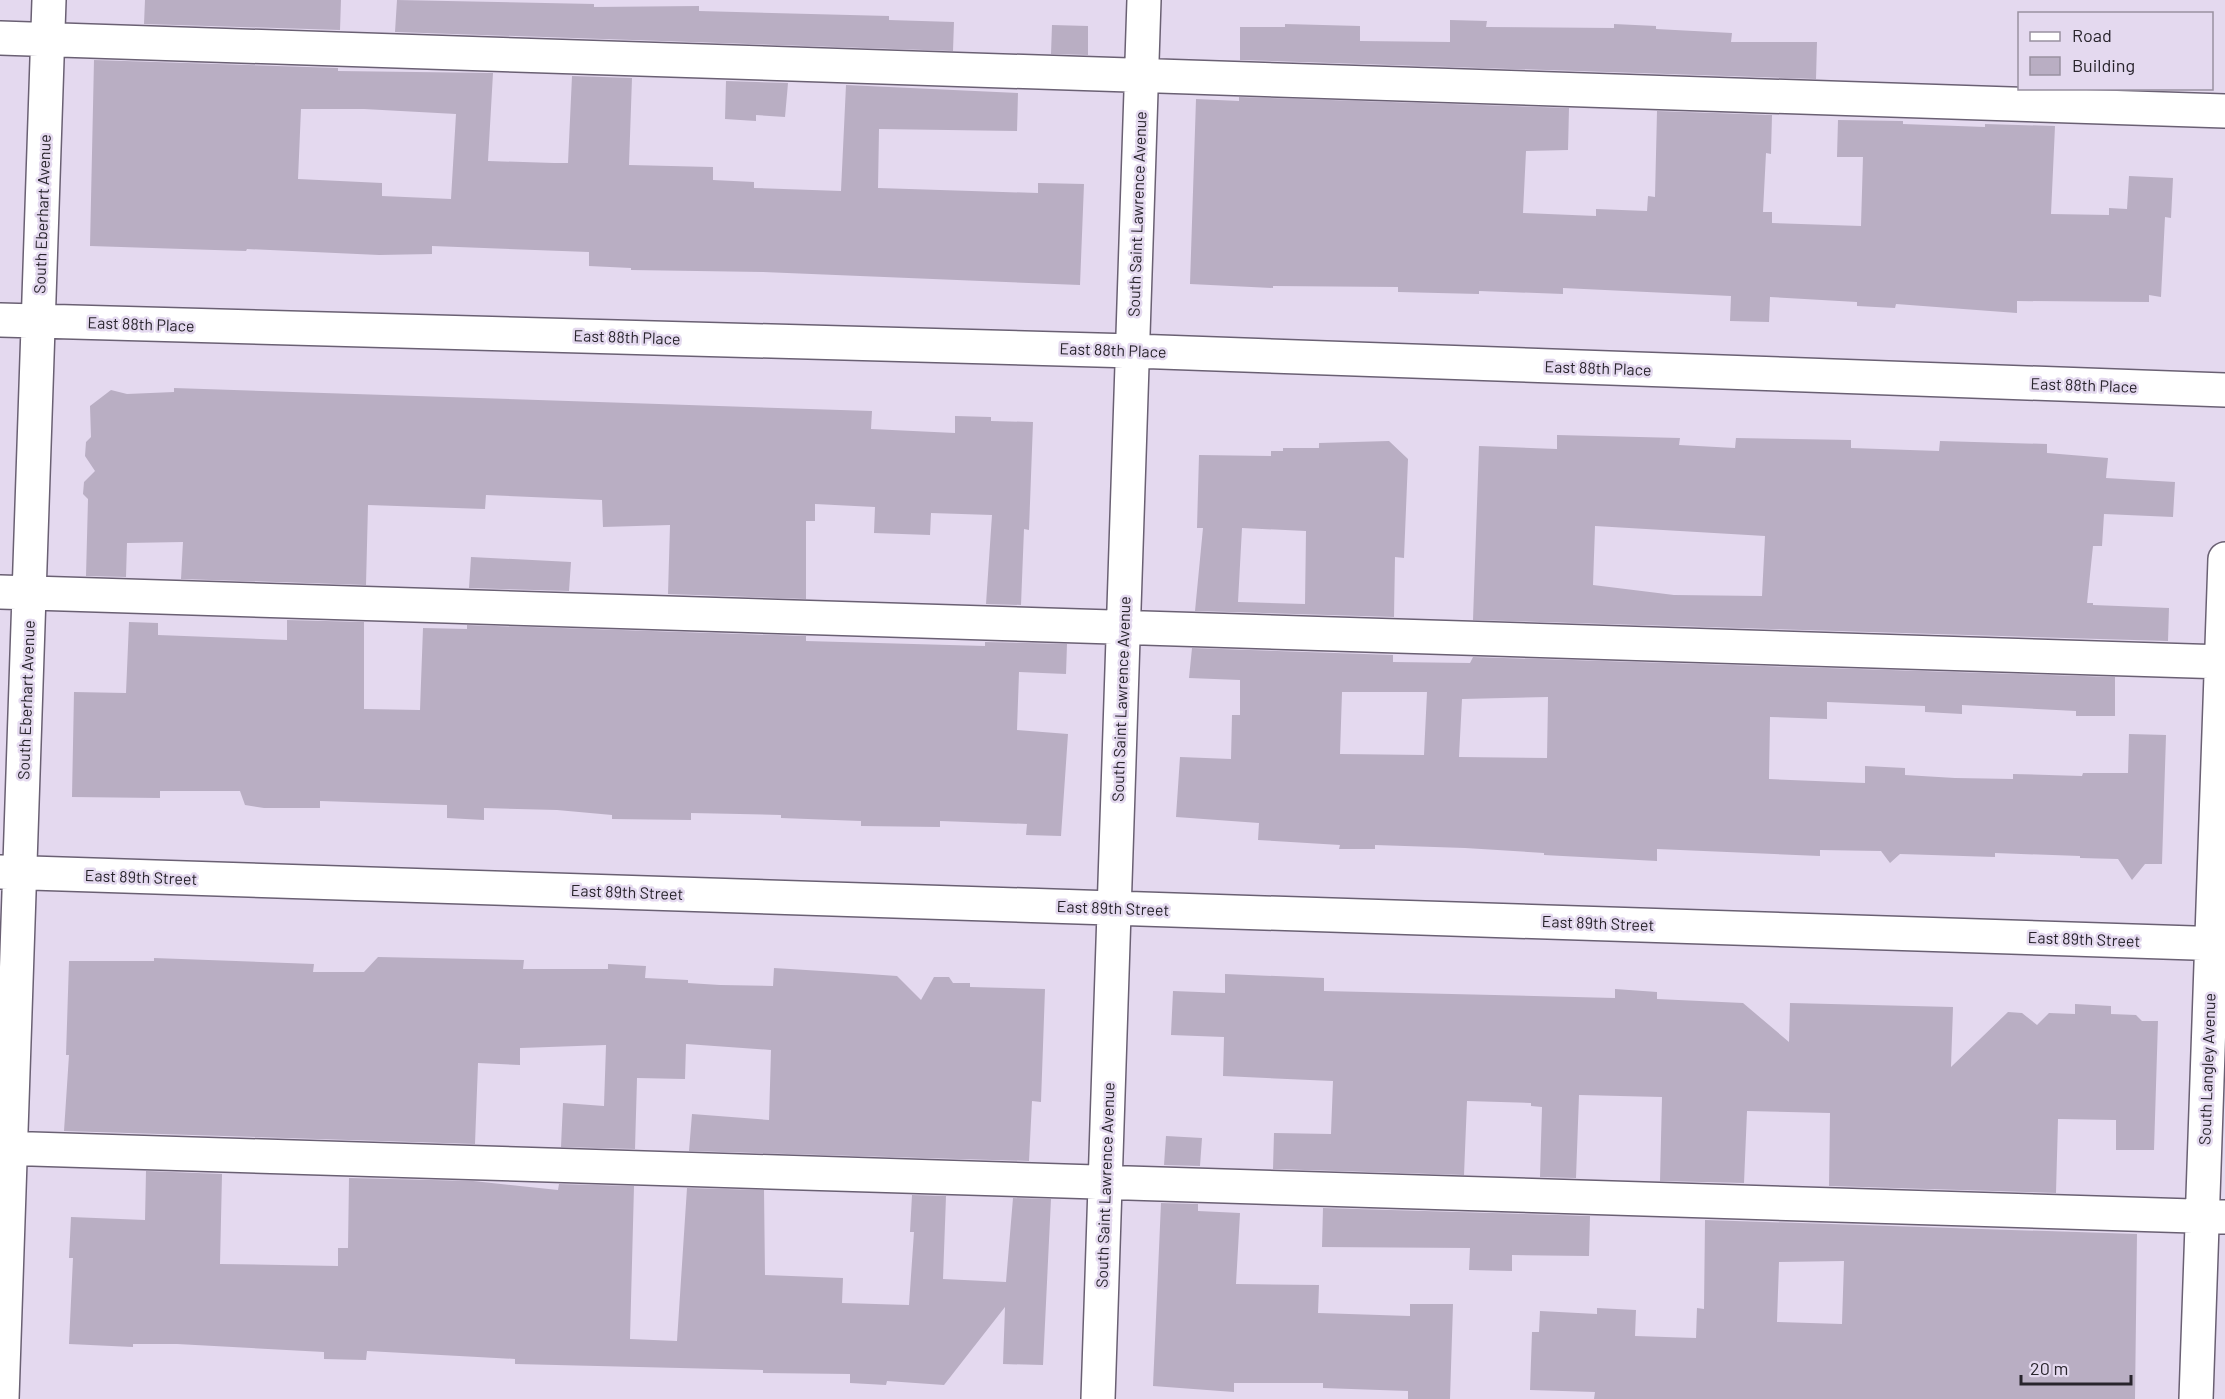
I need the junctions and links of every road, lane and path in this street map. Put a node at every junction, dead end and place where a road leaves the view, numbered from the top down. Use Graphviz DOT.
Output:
graph roads {
  1 [pos="49,0"];
  2 [pos="1144,0"];
  3 [pos="0,38"];
  4 [pos="47,40"];
  5 [pos="1142,76"];
  6 [pos="2225,111"];
  7 [pos="0,320"];
  8 [pos="38,321"];
  9 [pos="1133,351"];
  10 [pos="2225,390"];
  11 [pos="2225,559"];
  12 [pos="15,593"];
  13 [pos="1124,628"];
  14 [pos="2223,662"];
  15 [pos="10,872"];
  16 [pos="1114,908"];
  17 [pos="2218,944"];
  18 [pos="5,1148"];
  19 [pos="1105,1182"];
  20 [pos="2214,1217"];
  21 [pos="2,1399"];
  22 [pos="1098,1399"];
  23 [pos="2196,1399"];
  1 -- 4 [label="street, South Eberhart Avenue"];
  2 -- 5 [label="street, South Saint Lawrence Avenue"];
  3 -- 4 [label="street"];
  4 -- 5 [label="street"];
  4 -- 8 [label="street, South Eberhart Avenue"];
  5 -- 6 [label="street"];
  5 -- 9 [label="street, South Saint Lawrence Avenue"];
  7 -- 8 [label="street, East 88th Place"];
  8 -- 9 [label="street, East 88th Place"];
  8 -- 12 [label="street, South Eberhart Avenue"];
  9 -- 10 [label="street, East 88th Place"];
  9 -- 13 [label="street, South Saint Lawrence Avenue"];
  11 -- 14 [label="street, South Langley Avenue"];
  12 -- 13 [label="street"];
  12 -- 15 [label="street, South Eberhart Avenue"];
  13 -- 14 [label="street"];
  13 -- 16 [label="street, South Saint Lawrence Avenue"];
  14 -- 17 [label="street, South Langley Avenue"];
  15 -- 16 [label="street, East 89th Street"];
  15 -- 18 [label="street, South Eberhart Avenue"];
  16 -- 17 [label="street, East 89th Street"];
  16 -- 19 [label="street, South Saint Lawrence Avenue"];
  17 -- 20 [label="street, South Langley Avenue"];
  18 -- 19 [label="street"];
  18 -- 21 [label="street, South Eberhart Avenue"];
  19 -- 20 [label="street"];
  19 -- 22 [label="street, South Saint Lawrence Avenue"];
  20 -- 23 [label="street, South Langley Avenue"];
}
